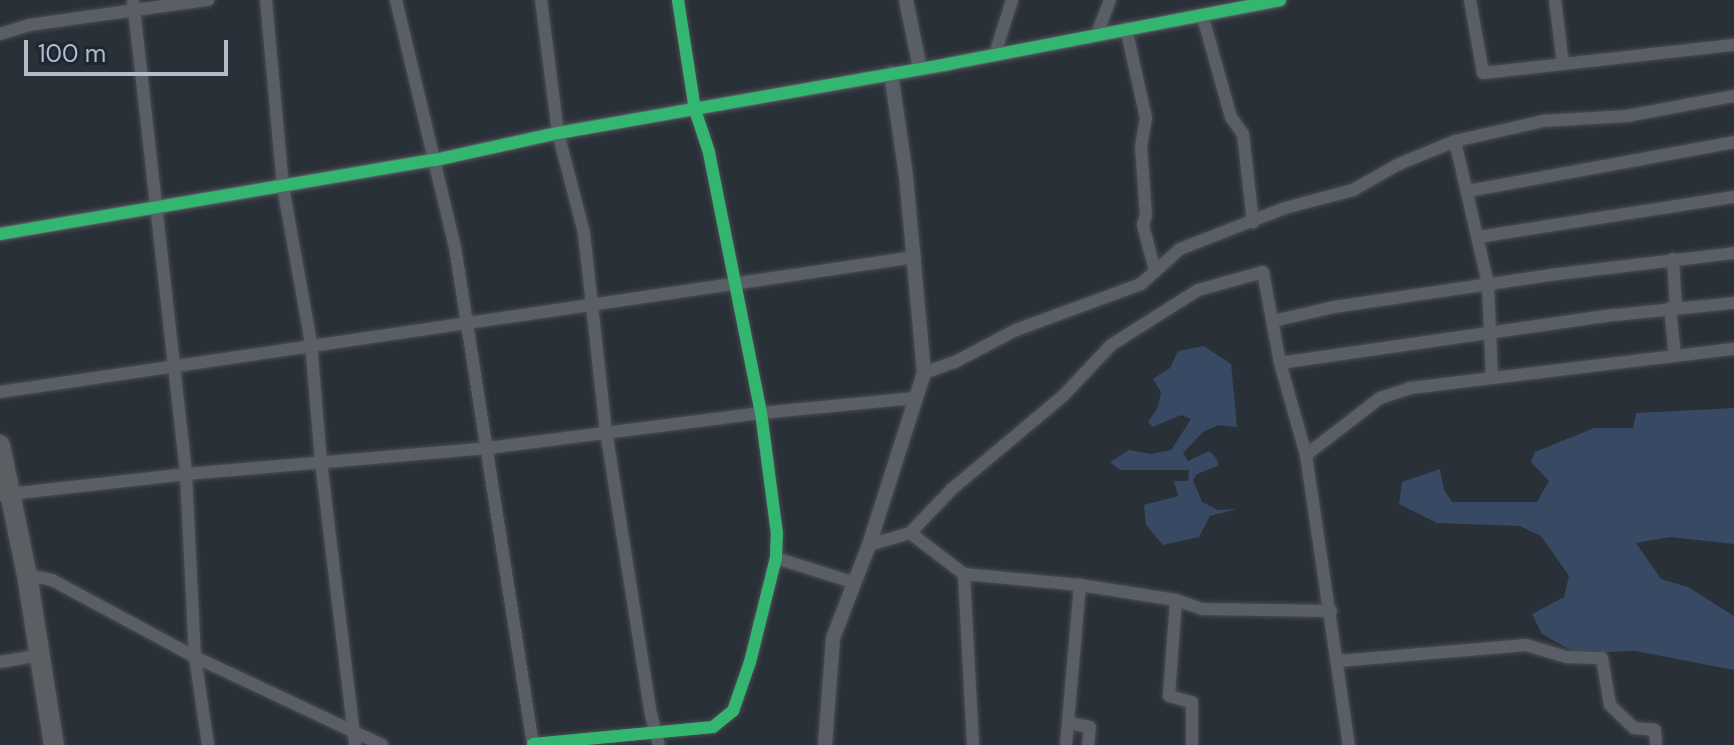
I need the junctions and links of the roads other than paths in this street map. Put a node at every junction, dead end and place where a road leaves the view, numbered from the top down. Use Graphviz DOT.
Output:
graph roads {
  1 [pos="208,0"];
  2 [pos="266,0"];
  3 [pos="396,0"];
  4 [pos="541,0"];
  5 [pos="678,0"];
  6 [pos="906,0"];
  7 [pos="1012,0"];
  8 [pos="1110,0"];
  9 [pos="1280,0"];
  10 [pos="1470,0"];
  11 [pos="1555,0"];
  12 [pos="134,6"];
  13 [pos="1202,14"];
  14 [pos="1126,28"];
  15 [pos="0,34"];
  16 [pos="1097,34"];
  17 [pos="1734,45"];
  18 [pos="995,54"];
  19 [pos="1563,64"];
  20 [pos="920,68"];
  21 [pos="891,73"];
  22 [pos="1734,96"];
  23 [pos="695,110"];
  24 [pos="558,133"];
  25 [pos="1455,141"];
  26 [pos="1734,142"];
  27 [pos="435,160"];
  28 [pos="283,187"];
  29 [pos="1468,191"];
  30 [pos="1734,197"];
  31 [pos="155,210"];
  32 [pos="1253,222"];
  33 [pos="0,234"];
  34 [pos="1478,237"];
  35 [pos="1734,253"];
  36 [pos="915,257"];
  37 [pos="1673,259"];
  38 [pos="1155,271"];
  39 [pos="735,283"];
  40 [pos="1488,284"];
  41 [pos="1734,303"];
  42 [pos="590,304"];
  43 [pos="1673,308"];
  44 [pos="1273,321"];
  45 [pos="467,322"];
  46 [pos="1489,335"];
  47 [pos="311,343"];
  48 [pos="1734,349"];
  49 [pos="1675,356"];
  50 [pos="1280,363"];
  51 [pos="173,364"];
  52 [pos="924,373"];
  53 [pos="1492,378"];
  54 [pos="0,392"];
  55 [pos="914,398"];
  56 [pos="761,413"];
  57 [pos="606,431"];
  58 [pos="0,445"];
  59 [pos="488,448"];
  60 [pos="1306,455"];
  61 [pos="321,462"];
  62 [pos="186,474"];
  63 [pos="5,494"];
  64 [pos="910,533"];
  65 [pos="869,545"];
  66 [pos="776,558"];
  67 [pos="964,574"];
  68 [pos="27,575"];
  69 [pos="852,582"];
  70 [pos="1080,585"];
  71 [pos="1176,600"];
  72 [pos="1331,611"];
  73 [pos="41,655"];
  74 [pos="195,657"];
  75 [pos="1339,661"];
  76 [pos="0,662"];
  77 [pos="1068,723"];
  78 [pos="354,731"];
  79 [pos="658,740"];
  80 [pos="54,745"];
  81 [pos="208,745"];
  82 [pos="355,745"];
  83 [pos="382,745"];
  84 [pos="533,745"];
  85 [pos="825,745"];
  86 [pos="973,745"];
  87 [pos="1066,745"];
  88 [pos="1088,745"];
  89 [pos="1192,745"];
  90 [pos="1349,745"];
  91 [pos="1656,745"];
  1 -- 12 [label="street"];
  2 -- 28 [label="street"];
  3 -- 27 [label="street"];
  4 -- 24 [label="street"];
  5 -- 23 [label="street"];
  6 -- 20 [label="street"];
  7 -- 18 [label="street"];
  8 -- 16 [label="street"];
  9 -- 13 [label="street"];
  10 -- 19 [label="street"];
  11 -- 19 [label="street"];
  12 -- 15 [label="street"];
  12 -- 31 [label="street"];
  13 -- 14 [label="street"];
  13 -- 32 [label="street"];
  14 -- 16 [label="street"];
  14 -- 38 [label="street"];
  16 -- 18 [label="street"];
  17 -- 19 [label="street"];
  18 -- 20 [label="street"];
  20 -- 21 [label="street"];
  21 -- 23 [label="street"];
  21 -- 36 [label="street"];
  22 -- 25 [label="street"];
  23 -- 24 [label="street"];
  23 -- 39 [label="street"];
  24 -- 27 [label="street"];
  24 -- 42 [label="street"];
  25 -- 29 [label="street"];
  25 -- 32 [label="street"];
  26 -- 29 [label="street"];
  27 -- 28 [label="street"];
  27 -- 45 [label="street"];
  28 -- 31 [label="street"];
  28 -- 47 [label="street"];
  29 -- 34 [label="street"];
  30 -- 34 [label="street"];
  31 -- 33 [label="street"];
  31 -- 51 [label="street"];
  32 -- 38 [label="street"];
  34 -- 40 [label="street"];
  35 -- 37 [label="street"];
  36 -- 39 [label="street"];
  36 -- 52 [label="street"];
  37 -- 40 [label="street"];
  37 -- 43 [label="street"];
  38 -- 52 [label="street"];
  39 -- 42 [label="street"];
  39 -- 56 [label="street"];
  40 -- 44 [label="street"];
  40 -- 46 [label="street"];
  41 -- 43 [label="street"];
  42 -- 45 [label="street"];
  42 -- 57 [label="street"];
  43 -- 46 [label="street"];
  43 -- 49 [label="street"];
  44 -- 50 [label="street"];
  44 -- 64 [label="street"];
  45 -- 47 [label="street"];
  45 -- 59 [label="street"];
  46 -- 50 [label="street"];
  46 -- 53 [label="street"];
  47 -- 51 [label="street"];
  47 -- 61 [label="street"];
  48 -- 49 [label="street"];
  49 -- 53 [label="street"];
  50 -- 60 [label="street"];
  51 -- 54 [label="street"];
  51 -- 62 [label="street"];
  52 -- 55 [label="street"];
  53 -- 60 [label="street"];
  55 -- 56 [label="street"];
  55 -- 65 [label="street"];
  56 -- 57 [label="street"];
  56 -- 66 [label="street"];
  57 -- 59 [label="street"];
  57 -- 79 [label="street"];
  58 -- 63 [label="highway"];
  59 -- 61 [label="street"];
  59 -- 84 [label="street"];
  60 -- 72 [label="street"];
  61 -- 62 [label="street"];
  61 -- 78 [label="street"];
  62 -- 63 [label="street"];
  62 -- 74 [label="street"];
  63 -- 68 [label="highway"];
  64 -- 65 [label="street"];
  64 -- 67 [label="street"];
  65 -- 69 [label="street"];
  66 -- 69 [label="street"];
  66 -- 79 [label="street"];
  67 -- 70 [label="street"];
  67 -- 86 [label="street"];
  68 -- 73 [label="highway"];
  68 -- 74 [label="street"];
  69 -- 85 [label="street"];
  70 -- 71 [label="street"];
  70 -- 77 [label="street"];
  71 -- 72 [label="street"];
  71 -- 89 [label="street"];
  72 -- 75 [label="street"];
  73 -- 76 [label="street"];
  73 -- 80 [label="highway"];
  74 -- 78 [label="street"];
  74 -- 81 [label="street"];
  75 -- 90 [label="street"];
  75 -- 91 [label="street"];
  77 -- 87 [label="street"];
  77 -- 88 [label="street"];
  78 -- 82 [label="street"];
  78 -- 83 [label="street"];
  79 -- 84 [label="street"];
}
